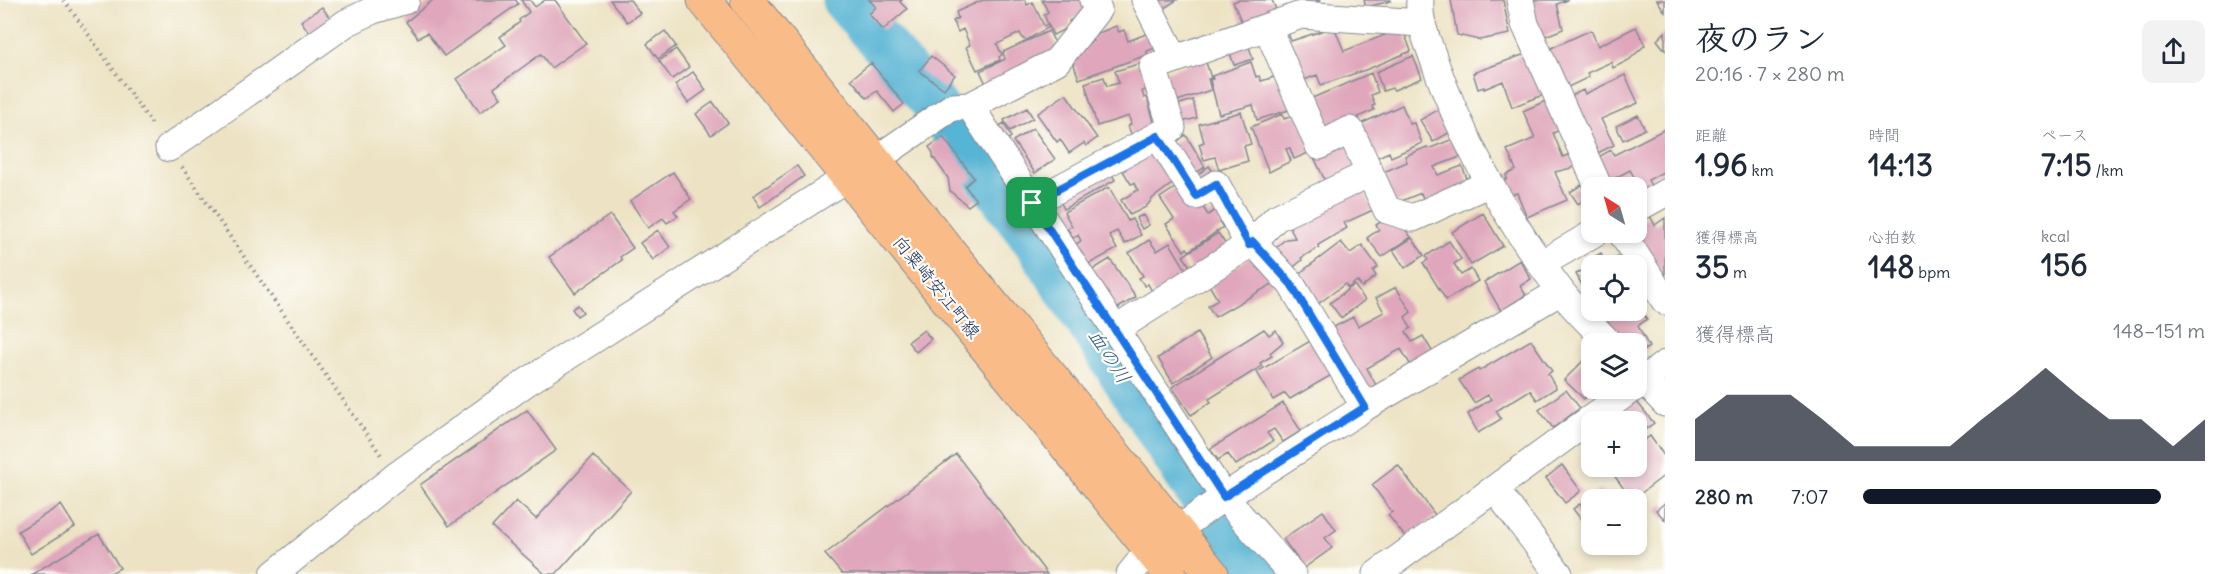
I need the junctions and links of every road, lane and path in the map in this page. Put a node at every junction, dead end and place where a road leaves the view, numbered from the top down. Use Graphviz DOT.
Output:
graph roads {
  1 [pos="64,0"];
  2 [pos="406,0"];
  3 [pos="704,0"];
  4 [pos="747,0"];
  5 [pos="1145,0"];
  6 [pos="1520,0"];
  7 [pos="1101,3"];
  8 [pos="1291,9"];
  9 [pos="1420,11"];
  10 [pos="1267,27"];
  11 [pos="1175,59"];
  12 [pos="951,111"];
  13 [pos="1158,136"];
  14 [pos="169,148"];
  15 [pos="861,168"];
  16 [pos="1370,173"];
  17 [pos="1594,177"];
  18 [pos="1490,183"];
  19 [pos="1665,193"];
  20 [pos="1032,203"];
  21 [pos="1647,203"];
  22 [pos="1581,241"];
  23 [pos="1628,243"];
  24 [pos="1251,244"];
  25 [pos="1541,264"];
  26 [pos="1561,291"];
  27 [pos="1665,301"];
  28 [pos="1115,330"];
  29 [pos="1600,333"];
  30 [pos="1665,364"];
  31 [pos="1647,376"];
  32 [pos="1647,390"];
  33 [pos="1614,399"];
  34 [pos="1665,403"];
  35 [pos="1365,407"];
  36 [pos="396,476"];
  37 [pos="1495,489"];
  38 [pos="1224,498"];
  39 [pos="1177,530"];
  40 [pos="1150,566"];
  41 [pos="274,574"];
  42 [pos="1212,574"];
  43 [pos="1292,574"];
  44 [pos="1377,574"];
  45 [pos="1559,574"];
  1 -- 14 [label="path"];
  2 -- 14 [label="street"];
  3 -- 15 [label="main road, 向粟崎安江町線"];
  4 -- 15 [label="main road, 向粟崎安江町線"];
  5 -- 11 [label="street"];
  6 -- 17 [label="street"];
  7 -- 12 [label="street"];
  8 -- 9 [label="street"];
  8 -- 10 [label="street"];
  9 -- 18 [label="street"];
  10 -- 11 [label="street"];
  10 -- 16 [label="street"];
  11 -- 13 [label="street"];
  12 -- 15 [label="street"];
  12 -- 20 [label="street"];
  13 -- 20 [label="street"];
  13 -- 24 [label="street"];
  14 -- 36 [label="path"];
  15 -- 36 [label="street"];
  15 -- 39 [label="main road, 向粟崎安江町線"];
  15 -- 40 [label="main road, 向粟崎安江町線"];
  16 -- 18 [label="street"];
  16 -- 24 [label="street"];
  18 -- 25 [label="street"];
  19 -- 21 [label="street"];
  20 -- 28 [label="street"];
  22 -- 25 [label="street"];
  23 -- 27 [label="street"];
  24 -- 28 [label="street"];
  24 -- 35 [label="street"];
  25 -- 26 [label="street"];
  26 -- 29 [label="street"];
  26 -- 35 [label="street"];
  28 -- 38 [label="street"];
  30 -- 31 [label="street"];
  32 -- 34 [label="street"];
  33 -- 37 [label="street"];
  35 -- 38 [label="street"];
  36 -- 41 [label="street"];
  37 -- 44 [label="street"];
  37 -- 45 [label="street"];
  38 -- 39 [label="street"];
  38 -- 43 [label="street"];
  39 -- 40 [label="street"];
  39 -- 42 [label="main road, 向粟崎安江町線"];
}
